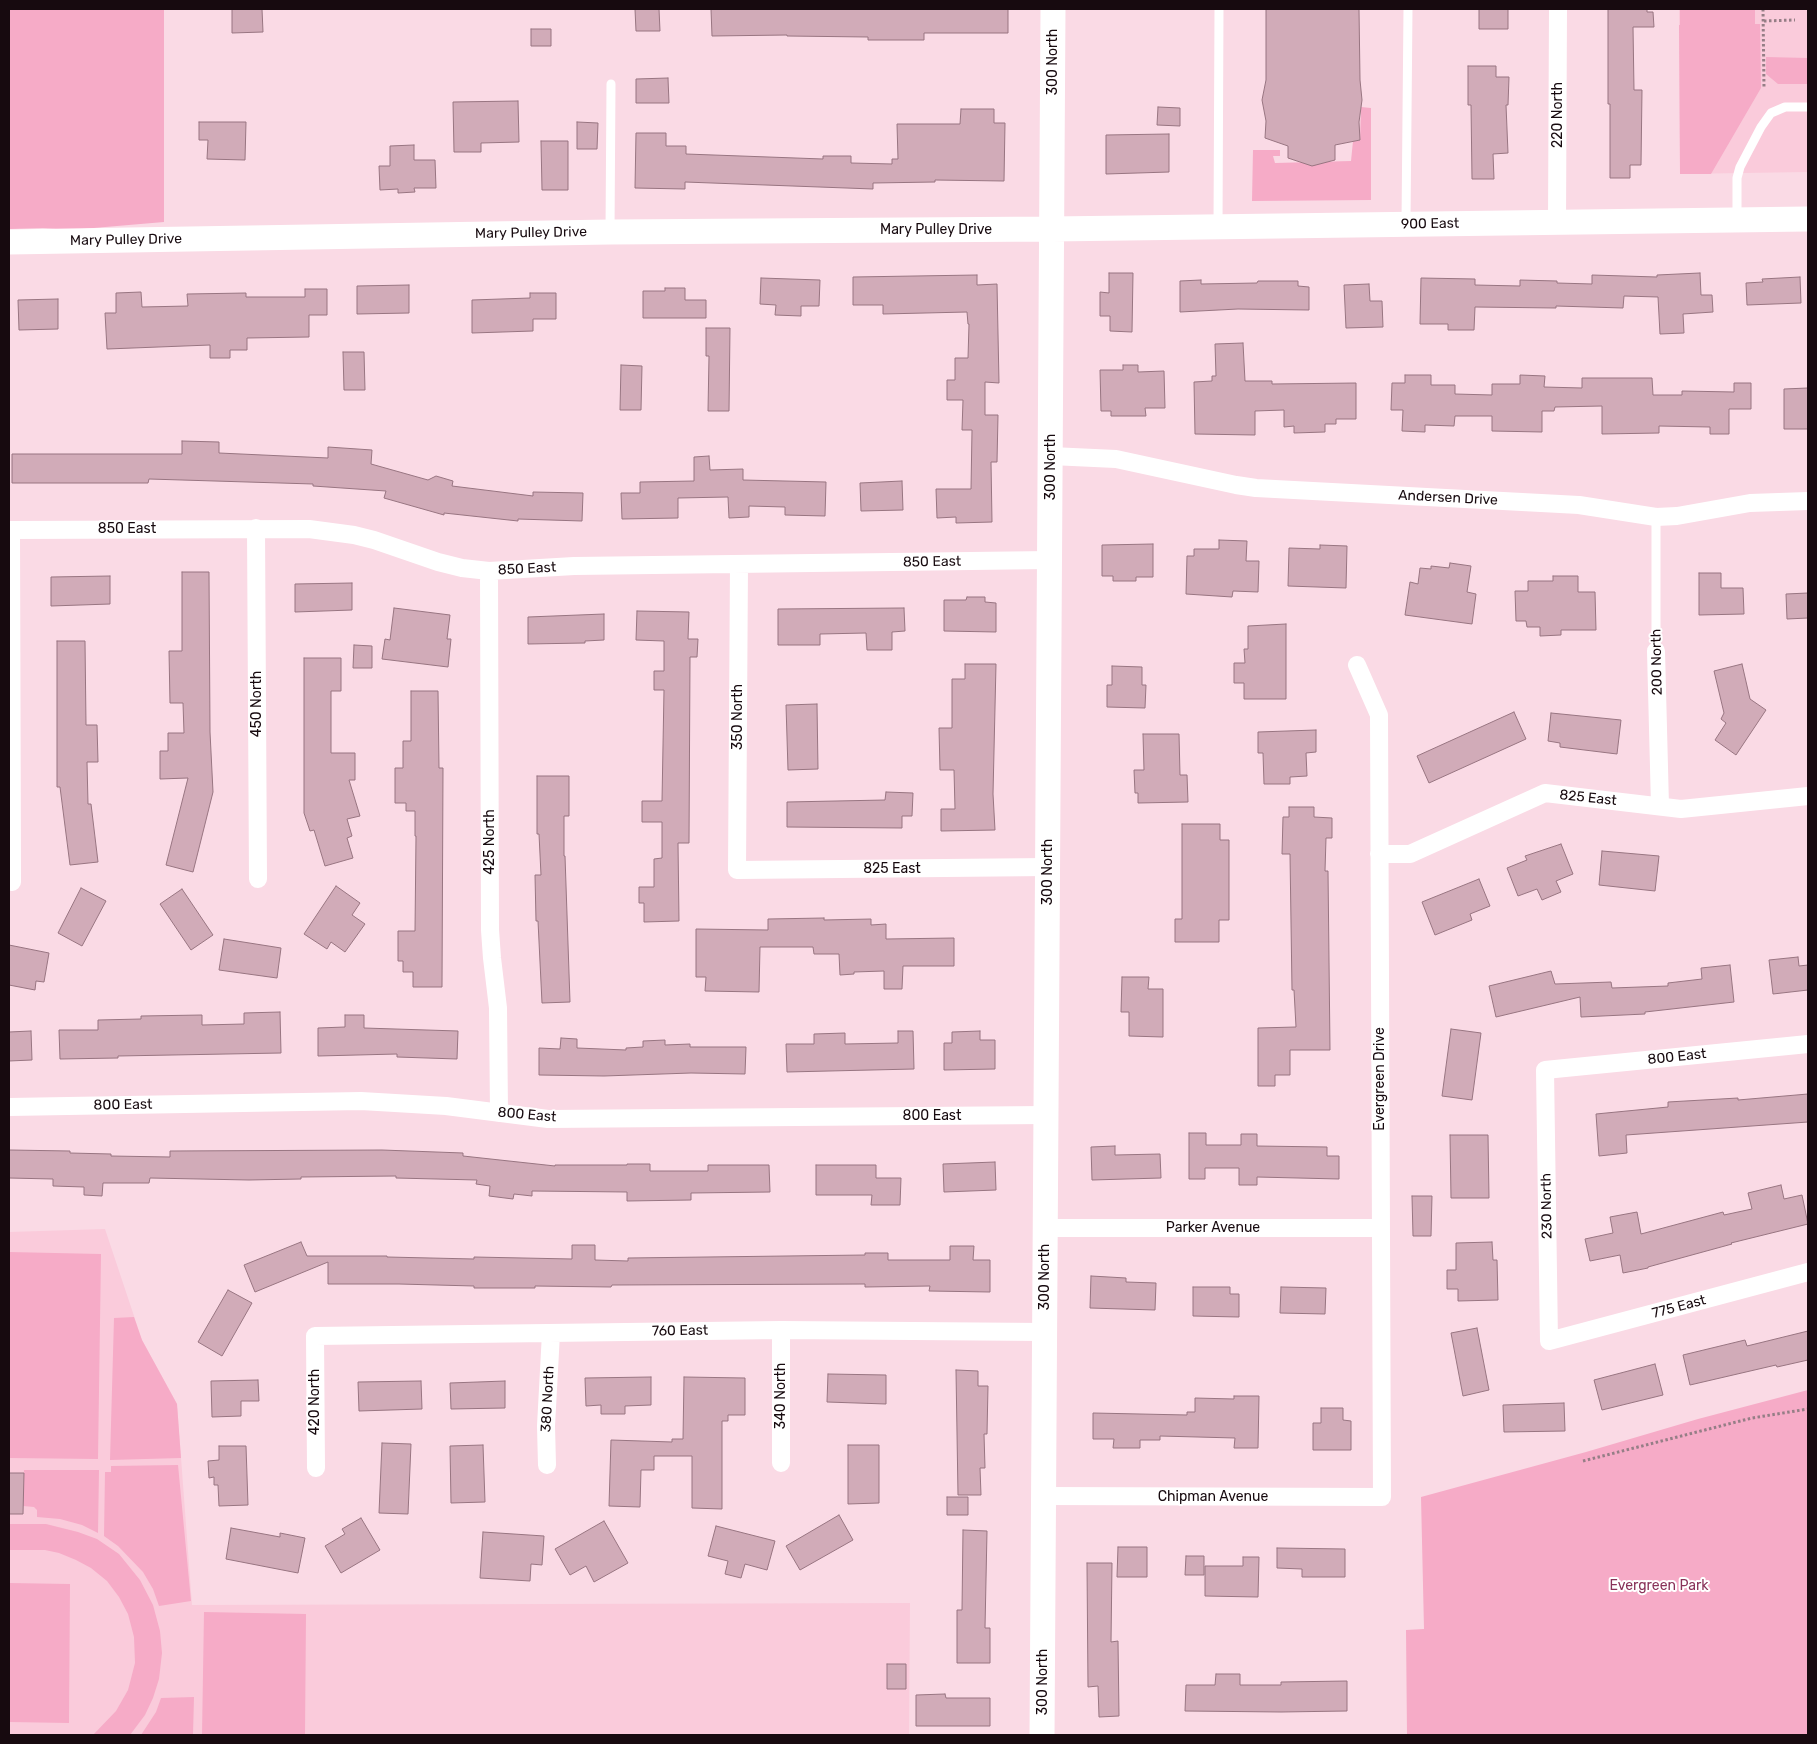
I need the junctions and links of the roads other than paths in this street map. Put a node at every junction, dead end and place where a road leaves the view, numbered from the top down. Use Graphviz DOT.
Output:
graph roads {
  1 [pos="1053,9"];
  2 [pos="1219,9"];
  3 [pos="1408,9"];
  4 [pos="1558,9"];
  5 [pos="611,84"];
  6 [pos="1808,107"];
  7 [pos="1808,219"];
  8 [pos="1737,220"];
  9 [pos="1557,222"];
  10 [pos="1406,224"];
  11 [pos="1218,226"];
  12 [pos="1052,229"];
  13 [pos="610,232"];
  14 [pos="9,242"];
  15 [pos="1051,456"];
  16 [pos="1808,501"];
  17 [pos="1656,517"];
  18 [pos="256,528"];
  19 [pos="10,530"];
  20 [pos="1050,560"];
  21 [pos="738,564"];
  22 [pos="489,571"];
  23 [pos="1656,651"];
  24 [pos="1357,665"];
  25 [pos="1808,796"];
  26 [pos="1660,806"];
  27 [pos="1379,854"];
  28 [pos="1048,868"];
  29 [pos="737,870"];
  30 [pos="258,879"];
  31 [pos="12,882"];
  32 [pos="1808,1044"];
  33 [pos="1545,1070"];
  34 [pos="9,1107"];
  35 [pos="499,1113"];
  36 [pos="1046,1116"];
  37 [pos="1046,1228"];
  38 [pos="1381,1228"];
  39 [pos="1808,1272"];
  40 [pos="781,1330"];
  41 [pos="1045,1332"];
  42 [pos="551,1333"];
  43 [pos="315,1336"];
  44 [pos="1549,1341"];
  45 [pos="781,1462"];
  46 [pos="547,1465"];
  47 [pos="316,1468"];
  48 [pos="1044,1496"];
  49 [pos="1382,1497"];
  50 [pos="1042,1735"];
  1 -- 12 [label="street, 300 North"];
  2 -- 11 [label="lane"];
  3 -- 10 [label="lane"];
  4 -- 9 [label="street, 220 North"];
  5 -- 13 [label="lane"];
  6 -- 8 [label="lane"];
  7 -- 8 [label="street, 900 East"];
  8 -- 9 [label="street, 900 East"];
  9 -- 10 [label="street, 900 East"];
  10 -- 11 [label="street, 900 East"];
  11 -- 12 [label="street, 900 East"];
  12 -- 13 [label="street, Mary Pulley Drive"];
  12 -- 15 [label="street, 300 North"];
  13 -- 14 [label="street, Mary Pulley Drive"];
  15 -- 17 [label="street, Andersen Drive"];
  15 -- 20 [label="street, 300 North"];
  16 -- 17 [label="street, Andersen Drive"];
  17 -- 23 [label="lane, 200 North"];
  18 -- 19 [label="street, 850 East"];
  18 -- 22 [label="street, 850 East"];
  18 -- 30 [label="street, 450 North"];
  19 -- 31 [label="street"];
  20 -- 21 [label="street, 850 East"];
  20 -- 28 [label="street, 300 North"];
  21 -- 22 [label="street, 850 East"];
  21 -- 29 [label="street, 350 North"];
  22 -- 35 [label="street, 425 North"];
  23 -- 26 [label="street, 200 North"];
  24 -- 27 [label="street, Evergreen Drive"];
  25 -- 26 [label="street, 825 East"];
  26 -- 27 [label="street, 825 East"];
  27 -- 38 [label="street, Evergreen Drive"];
  28 -- 29 [label="street, 825 East"];
  28 -- 36 [label="street, 300 North"];
  32 -- 33 [label="street, 800 East"];
  33 -- 44 [label="street, 230 North"];
  34 -- 35 [label="street, 800 East"];
  35 -- 36 [label="street, 800 East"];
  36 -- 37 [label="street, 300 North"];
  37 -- 38 [label="street, Parker Avenue"];
  37 -- 41 [label="street, 300 North"];
  38 -- 49 [label="street, Evergreen Drive"];
  39 -- 44 [label="street, 775 East"];
  40 -- 41 [label="street, 760 East"];
  40 -- 42 [label="street, 760 East"];
  40 -- 45 [label="street, 340 North"];
  41 -- 48 [label="street, 300 North"];
  42 -- 43 [label="street, 760 East"];
  42 -- 46 [label="street, 380 North"];
  43 -- 47 [label="street, 420 North"];
  48 -- 49 [label="street, Chipman Avenue"];
  48 -- 50 [label="street, 300 North"];
}
